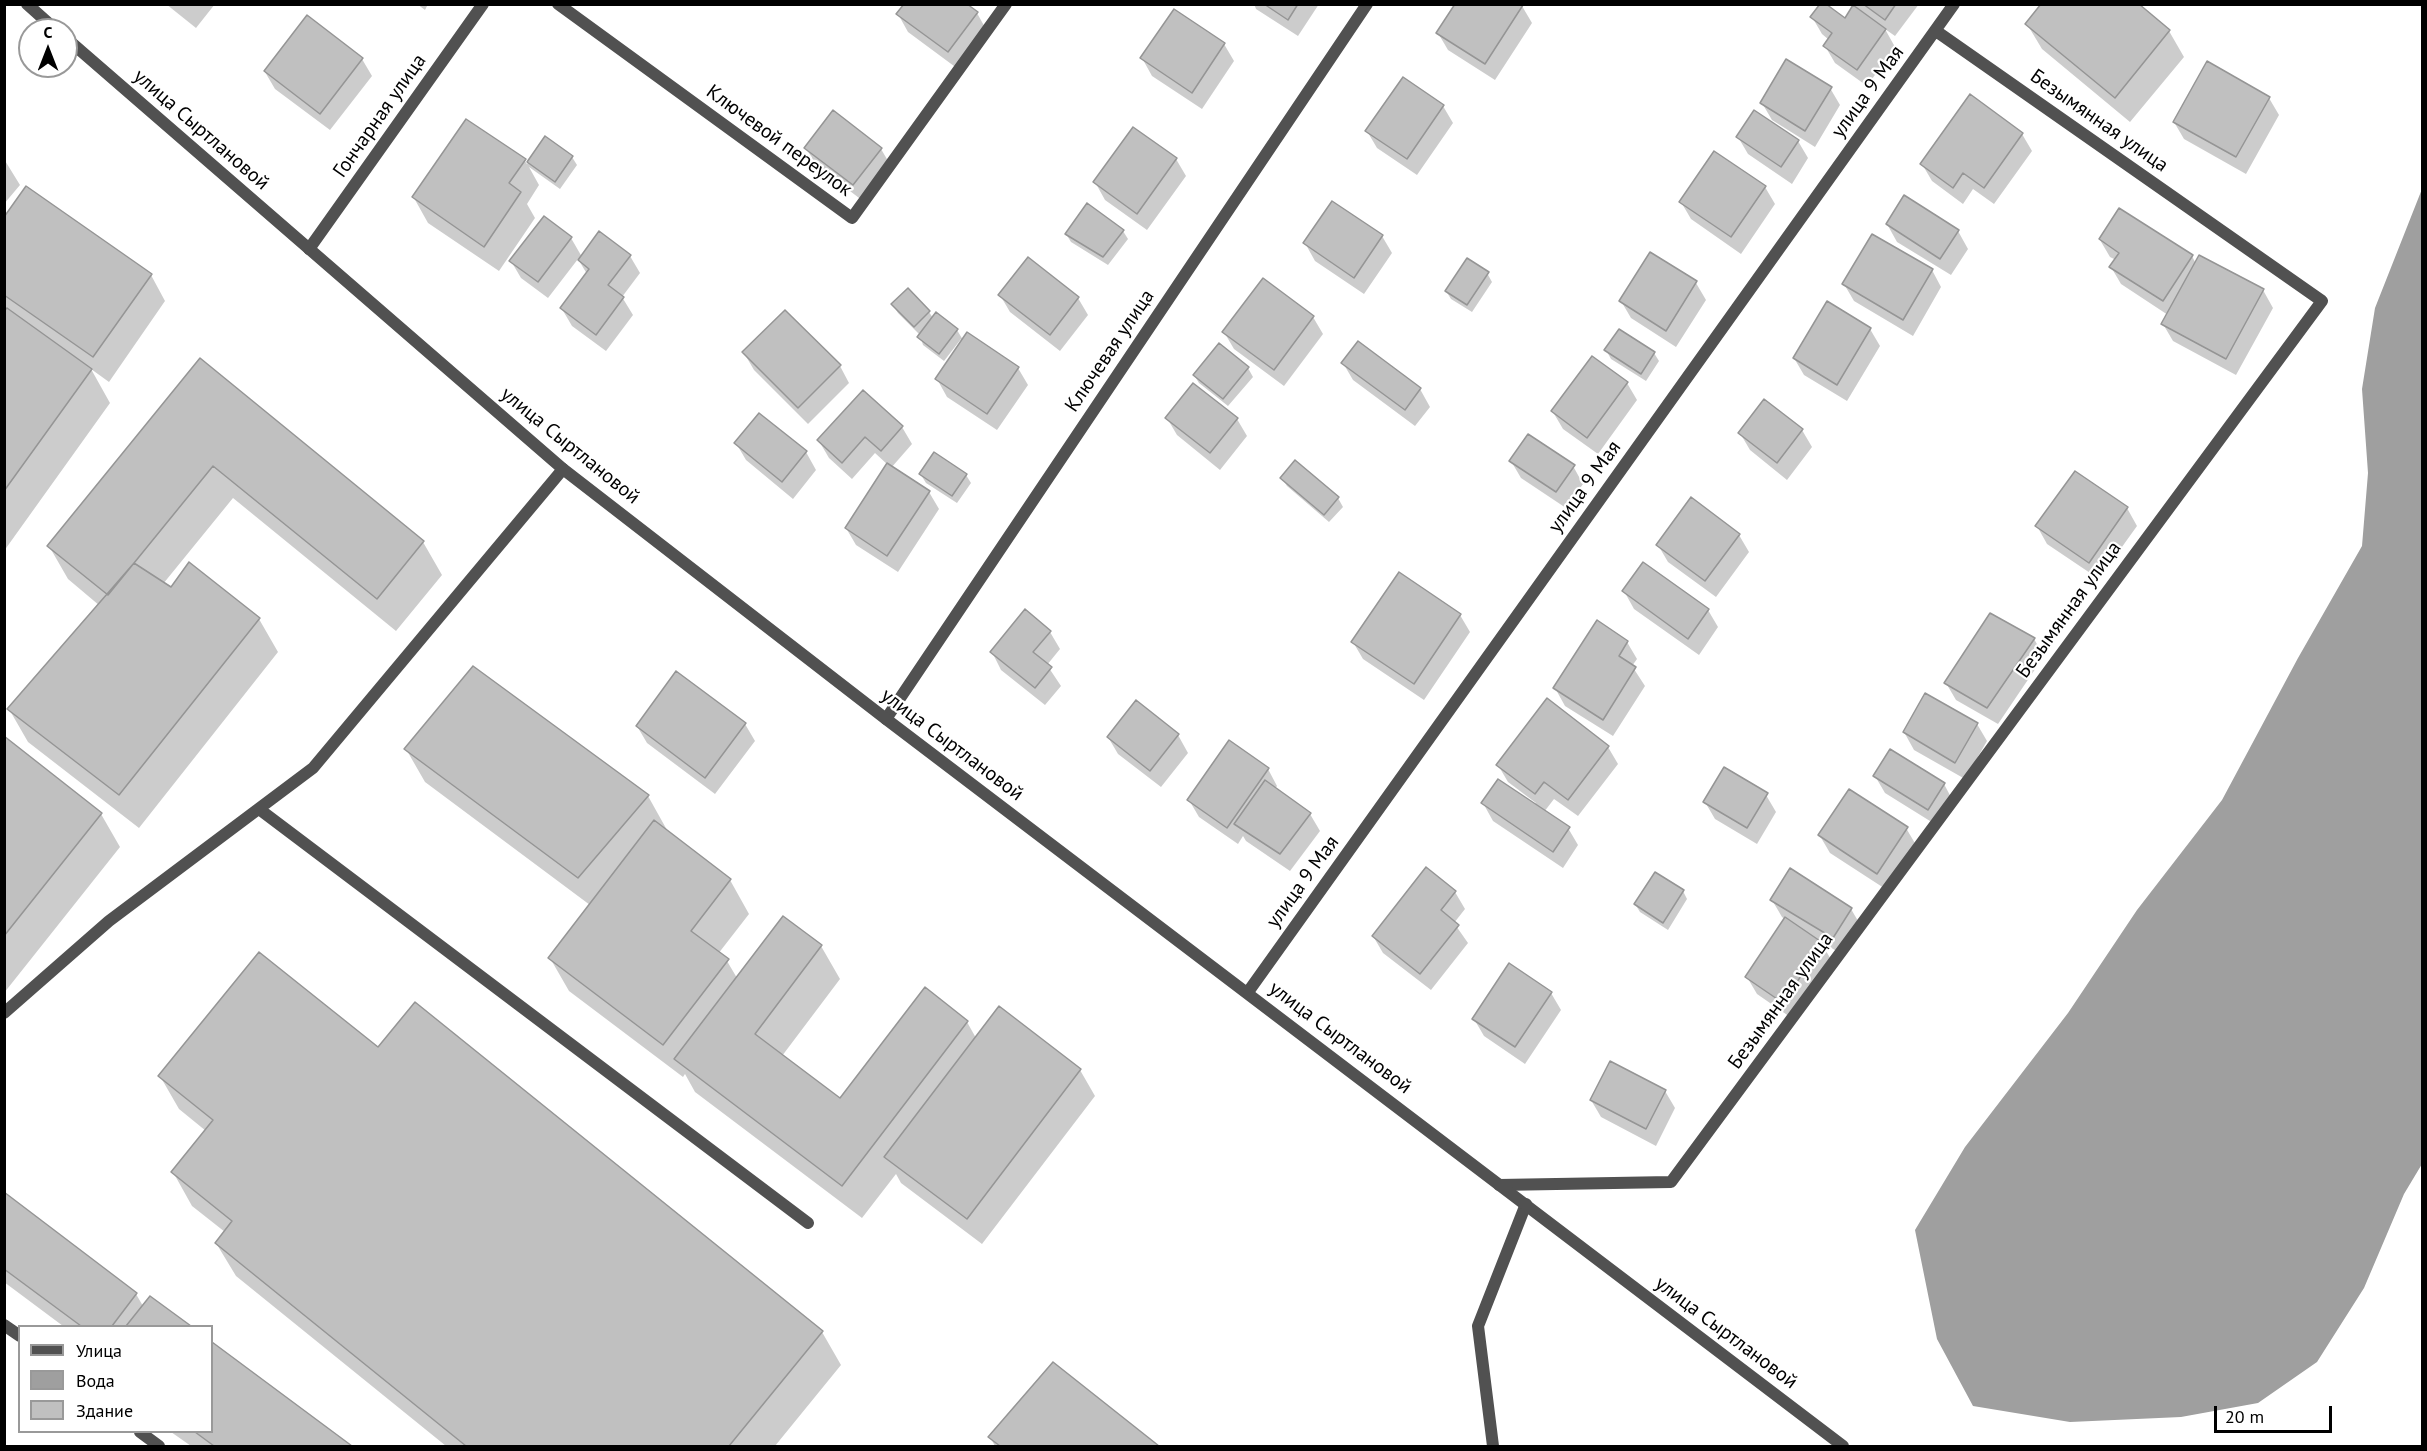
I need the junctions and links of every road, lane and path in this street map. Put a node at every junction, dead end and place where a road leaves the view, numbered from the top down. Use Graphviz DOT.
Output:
graph roads {
  1 [pos="27,4"];
  2 [pos="483,4"];
  3 [pos="558,4"];
  4 [pos="1006,4"];
  5 [pos="1367,4"];
  6 [pos="1954,4"];
  7 [pos="43,18"];
  8 [pos="1936,31"];
  9 [pos="78,48"];
  10 [pos="309,249"];
  11 [pos="563,469"];
  12 [pos="886,719"];
  13 [pos="259,808"];
  14 [pos="1248,992"];
  15 [pos="4,1013"];
  16 [pos="1499,1185"];
  17 [pos="1526,1204"];
  18 [pos="808,1223"];
  19 [pos="4,1325"];
  20 [pos="18,1335"];
  21 [pos="143,1433"];
  22 [pos="159,1446"];
  23 [pos="1493,1446"];
  24 [pos="1843,1446"];
  1 -- 7 [label="street"];
  2 -- 10 [label="street, Гончарная улица"];
  3 -- 4 [label="street, Ключевой переулок"];
  5 -- 12 [label="street, Ключевая улица"];
  6 -- 8 [label="street, улица 9 Мая"];
  8 -- 14 [label="street, улица 9 Мая"];
  8 -- 16 [label="street, Безымянная улица"];
  9 -- 10 [label="street, улица Сыртлановой"];
  10 -- 11 [label="street, улица Сыртлановой"];
  11 -- 12 [label="street, улица Сыртлановой"];
  11 -- 13 [label="street"];
  12 -- 14 [label="street, улица Сыртлановой"];
  13 -- 15 [label="street"];
  13 -- 18 [label="street"];
  14 -- 16 [label="street, улица Сыртлановой"];
  16 -- 17 [label="street, улица Сыртлановой"];
  17 -- 23 [label="street"];
  17 -- 24 [label="street, улица Сыртлановой"];
  19 -- 20 [label="street"];
  21 -- 22 [label="street"];
}
